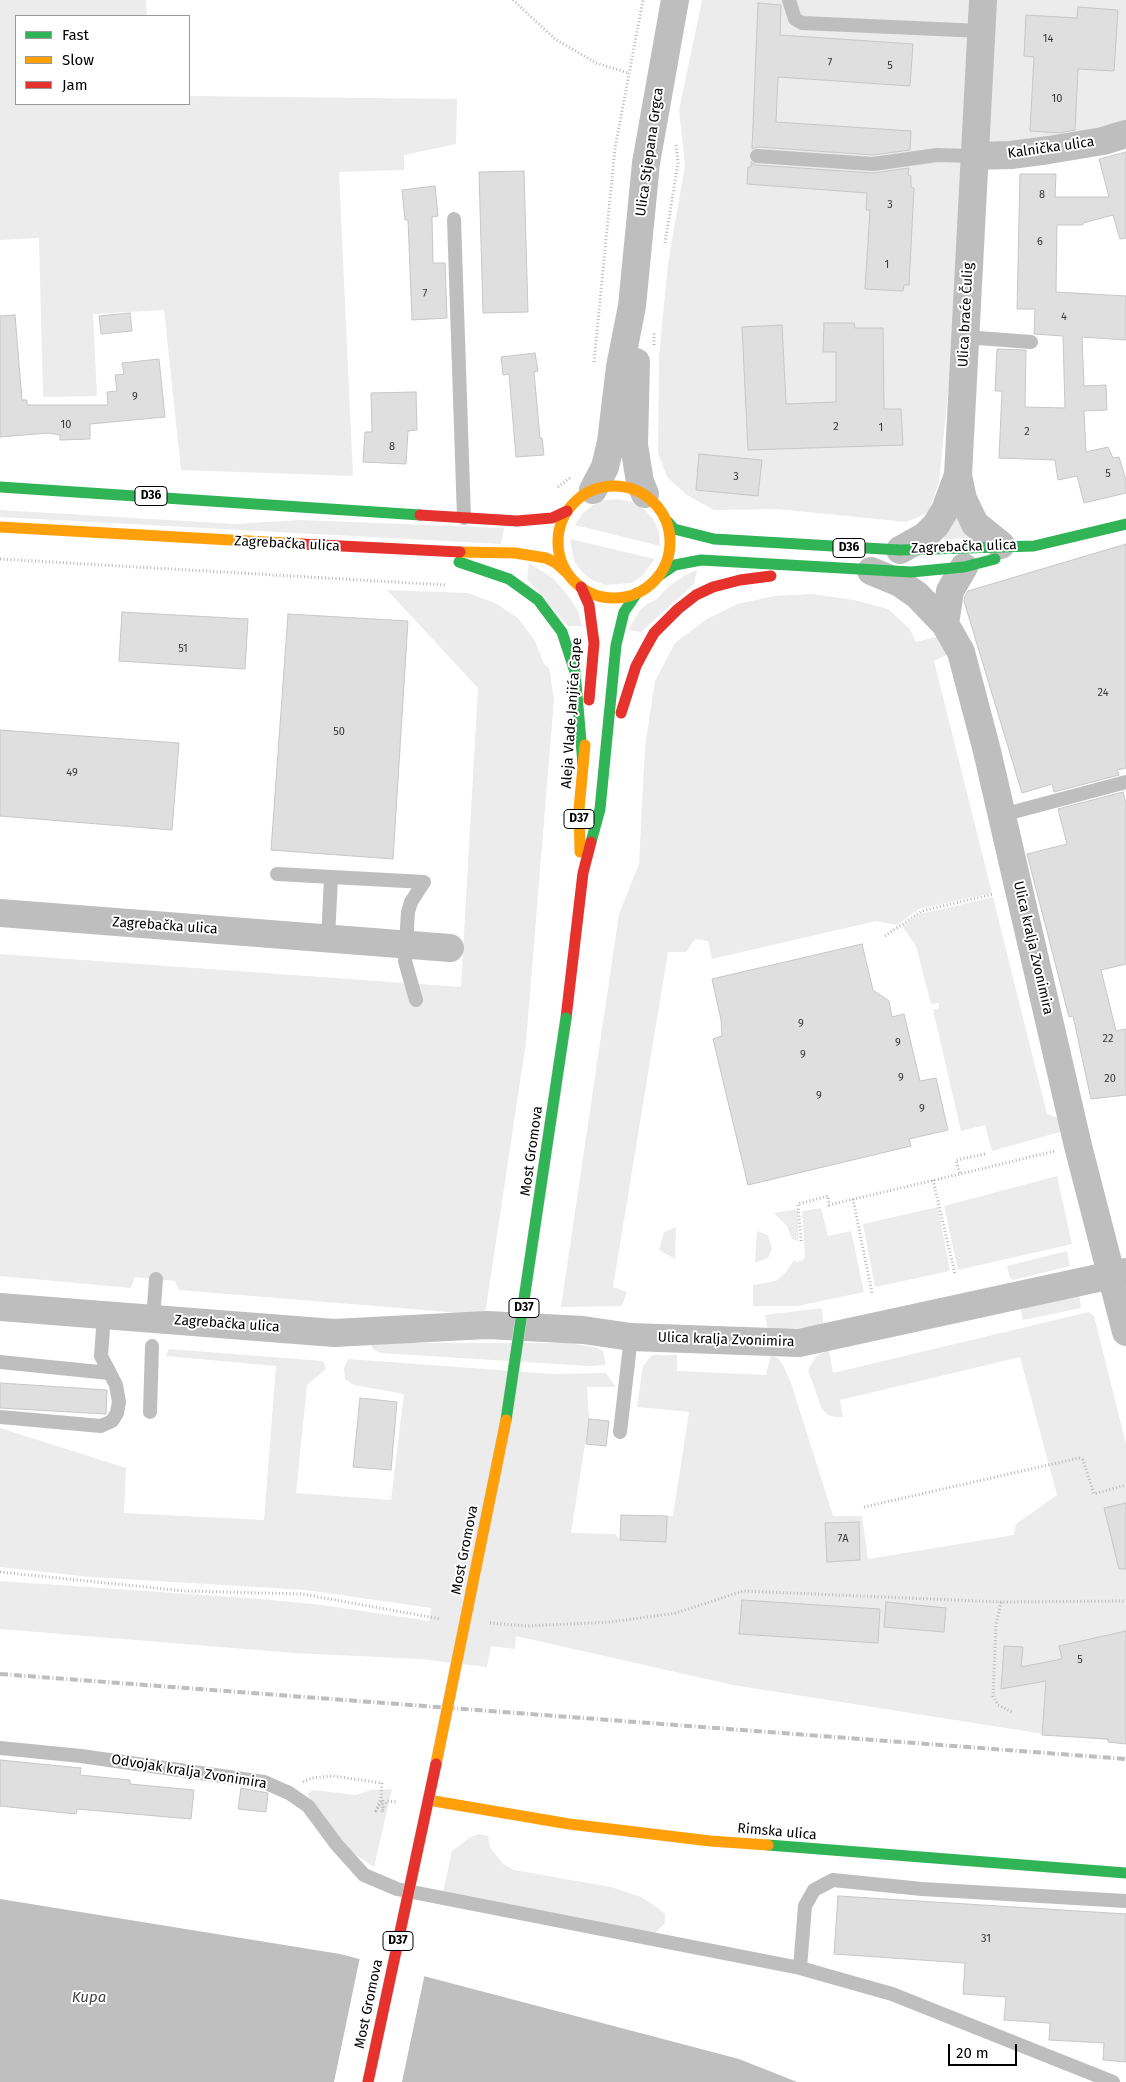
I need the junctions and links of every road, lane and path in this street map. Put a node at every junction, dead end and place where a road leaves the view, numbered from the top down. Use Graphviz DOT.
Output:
graph roads {
  1 [pos="513,0"];
  2 [pos="643,0"];
  3 [pos="675,0"];
  4 [pos="788,0"];
  5 [pos="983,0"];
  6 [pos="982,31"];
  7 [pos="629,73"];
  8 [pos="1126,134"];
  9 [pos="678,155"];
  10 [pos="757,156"];
  11 [pos="975,156"];
  12 [pos="454,219"];
  13 [pos="665,244"];
  14 [pos="632,306"];
  15 [pos="654,329"];
  16 [pos="965,337"];
  17 [pos="1031,342"];
  18 [pos="654,348"];
  19 [pos="594,366"];
  20 [pos="958,475"];
  21 [pos="583,482"];
  22 [pos="0,487"];
  23 [pos="551,491"];
  24 [pos="645,494"];
  25 [pos="567,510"];
  26 [pos="464,518"];
  27 [pos="668,522"];
  28 [pos="1126,524"];
  29 [pos="0,527"];
  30 [pos="1001,545"];
  31 [pos="1034,546"];
  32 [pos="401,550"];
  33 [pos="900,550"];
  34 [pos="0,559"];
  35 [pos="964,567"];
  36 [pos="828,568"];
  37 [pos="871,571"];
  38 [pos="568,574"];
  39 [pos="660,575"];
  40 [pos="453,586"];
  41 [pos="581,588"];
  42 [pos="637,593"];
  43 [pos="945,624"];
  44 [pos="606,747"];
  45 [pos="583,764"];
  46 [pos="1126,782"];
  47 [pos="1002,815"];
  48 [pos="583,873"];
  49 [pos="277,874"];
  50 [pos="331,877"];
  51 [pos="1019,888"];
  52 [pos="0,913"];
  53 [pos="885,936"];
  54 [pos="328,939"];
  55 [pos="406,945"];
  56 [pos="450,948"];
  57 [pos="416,1000"];
  58 [pos="566,1018"];
  59 [pos="1078,1146"];
  60 [pos="985,1154"];
  61 [pos="960,1174"];
  62 [pos="933,1180"];
  63 [pos="854,1199"];
  64 [pos="801,1241"];
  65 [pos="1119,1273"];
  66 [pos="955,1274"];
  67 [pos="156,1279"];
  68 [pos="872,1293"];
  69 [pos="0,1307"];
  70 [pos="104,1315"];
  71 [pos="153,1319"];
  72 [pos="1126,1332"];
  73 [pos="334,1333"];
  74 [pos="631,1337"];
  75 [pos="152,1346"];
  76 [pos="0,1362"];
  77 [pos="109,1373"];
  78 [pos="150,1412"];
  79 [pos="0,1417"];
  80 [pos="620,1432"];
  81 [pos="1126,1485"];
  82 [pos="864,1507"];
  83 [pos="0,1572"];
  84 [pos="1126,1601"];
  85 [pos="1001,1602"];
  86 [pos="448,1619"];
  87 [pos="487,1623"];
  88 [pos="1012,1712"];
  89 [pos="0,1748"];
  90 [pos="288,1793"];
  91 [pos="428,1800"];
  92 [pos="396,1802"];
  93 [pos="1126,1873"];
  94 [pos="1126,1902"];
  95 [pos="800,1968"];
  96 [pos="368,2082"];
  97 [pos="1112,2082"];
  1 -- 7 [label="path"];
  2 -- 7 [label="path"];
  3 -- 14 [label="street, Ulica Stjepana Grgca"];
  4 -- 6 [label="lane"];
  5 -- 6 [label="street, Ulica braće Čulig"];
  6 -- 11 [label="street, Ulica braće Čulig"];
  7 -- 19 [label="path"];
  8 -- 11 [label="street, Kalnička ulica"];
  9 -- 13 [label="path"];
  10 -- 11 [label="lane"];
  11 -- 16 [label="street, Ulica braće Čulig"];
  12 -- 26 [label="lane"];
  14 -- 21 [label="street, Ulica Stjepana Grgca"];
  14 -- 24 [label="street, Ulica Stjepana Grgca"];
  15 -- 18 [label="path"];
  16 -- 17 [label="lane"];
  16 -- 20 [label="street, Ulica braće Čulig"];
  20 -- 30 [label="street, Ulica braće Čulig"];
  20 -- 33 [label="street, Ulica braće Čulig"];
  21 -- 23 [label="path"];
  21 -- 24 [label="main road, D36"];
  21 -- 25 [label="main road, D36"];
  22 -- 26 [label="main road, D36"];
  24 -- 27 [label="main road, D36"];
  25 -- 26 [label="main road, D36"];
  25 -- 38 [label="main road, D36"];
  27 -- 33 [label="main road, Zagrebačka ulica / D36"];
  27 -- 39 [label="main road, D36"];
  28 -- 31 [label="main road, D36"];
  29 -- 32 [label="main road, Zagrebačka ulica / D36"];
  30 -- 31 [label="main road, Zagrebačka ulica / D36"];
  30 -- 33 [label="main road, Zagrebačka ulica / D36"];
  31 -- 35 [label="main road, Zagrebačka ulica / D36"];
  32 -- 38 [label="main road, Zagrebačka ulica / D36"];
  32 -- 45 [label="main road"];
  34 -- 40 [label="path"];
  35 -- 37 [label="main road, Zagrebačka ulica / D36"];
  35 -- 43 [label="street"];
  36 -- 37 [label="main road, Zagrebačka ulica / D36"];
  36 -- 39 [label="main road, Zagrebačka ulica / D36"];
  36 -- 44 [label="main road"];
  37 -- 43 [label="street, Ulica kralja Zvonimira"];
  38 -- 41 [label="main road, D36"];
  39 -- 42 [label="main road, D36"];
  41 -- 42 [label="main road, D36"];
  41 -- 45 [label="main road, Aleja Vlade Janjića Cape"];
  42 -- 44 [label="main road, Aleja Vlade Janjića Cape"];
  43 -- 47 [label="street, Ulica kralja Zvonimira"];
  44 -- 48 [label="main road, Aleja Vlade Janjića Cape"];
  45 -- 48 [label="main road, Aleja Vlade Janjića Cape / D37"];
  46 -- 47 [label="lane"];
  47 -- 51 [label="street, Ulica kralja Zvonimira"];
  48 -- 58 [label="main road, Aleja Vlade Janjića Cape / D37"];
  49 -- 50 [label="lane"];
  50 -- 54 [label="lane"];
  50 -- 55 [label="lane"];
  51 -- 53 [label="path"];
  51 -- 59 [label="street, Ulica kralja Zvonimira"];
  52 -- 54 [label="street, Zagrebačka ulica"];
  54 -- 55 [label="street, Zagrebačka ulica"];
  55 -- 56 [label="street, Zagrebačka ulica"];
  55 -- 57 [label="lane"];
  58 -- 91 [label="main road, Most Gromova / D37, bridge"];
  59 -- 61 [label="path"];
  59 -- 65 [label="street, Ulica kralja Zvonimira"];
  60 -- 61 [label="path"];
  61 -- 62 [label="path"];
  62 -- 63 [label="path"];
  62 -- 66 [label="path"];
  63 -- 64 [label="path"];
  63 -- 68 [label="path"];
  65 -- 72 [label="street, Ulica kralja Zvonimira"];
  65 -- 74 [label="street, Ulica kralja Zvonimira"];
  67 -- 71 [label="lane"];
  69 -- 70 [label="street, Zagrebačka ulica"];
  70 -- 71 [label="street, Zagrebačka ulica"];
  70 -- 77 [label="lane"];
  71 -- 73 [label="street, Zagrebačka ulica"];
  73 -- 74 [label="street, Ulica kralja Zvonimira"];
  74 -- 80 [label="lane"];
  75 -- 78 [label="lane"];
  76 -- 77 [label="lane"];
  77 -- 79 [label="lane"];
  81 -- 82 [label="path"];
  83 -- 86 [label="path"];
  84 -- 85 [label="path"];
  85 -- 87 [label="path"];
  85 -- 88 [label="path"];
  89 -- 90 [label="lane, Odvojak kralja Zvonimira"];
  90 -- 92 [label="path"];
  90 -- 95 [label="lane, Odvojak kralja Zvonimira"];
  91 -- 93 [label="main road, Rimska ulica"];
  91 -- 96 [label="main road, Most Gromova / D37, bridge"];
  94 -- 95 [label="lane"];
  95 -- 97 [label="lane, Odvojak kralja Zvonimira"];
}
